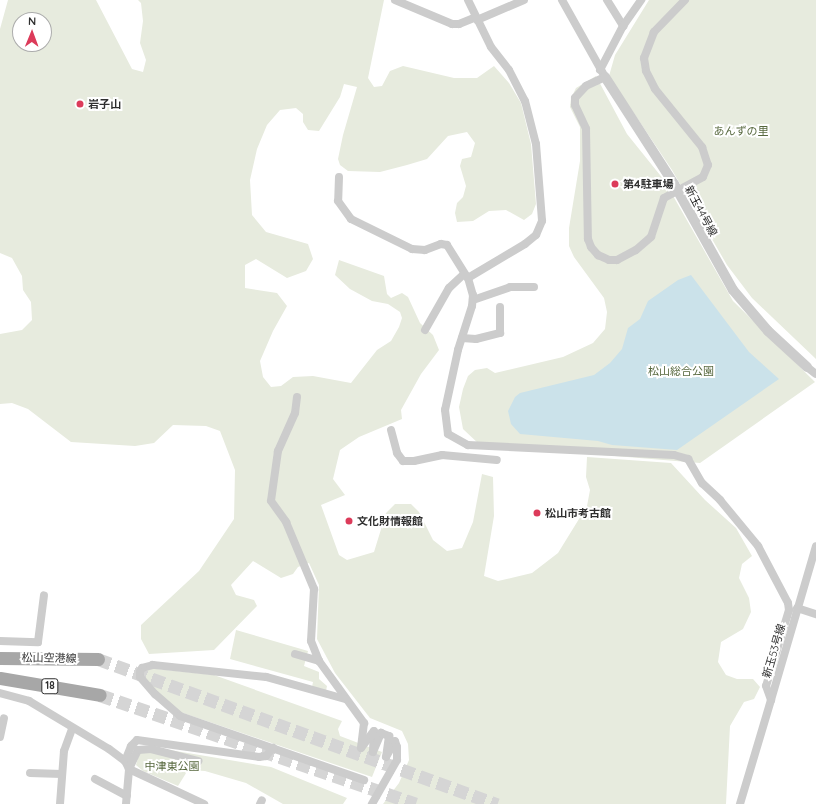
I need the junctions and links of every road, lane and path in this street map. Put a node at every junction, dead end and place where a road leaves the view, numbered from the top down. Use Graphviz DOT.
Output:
graph roads {
  1 [pos="395,0"];
  2 [pos="468,0"];
  3 [pos="524,0"];
  4 [pos="562,0"];
  5 [pos="607,0"];
  6 [pos="641,0"];
  7 [pos="685,0"];
  8 [pos="476,18"];
  9 [pos="624,26"];
  10 [pos="602,73"];
  11 [pos="339,177"];
  12 [pos="466,276"];
  13 [pos="534,288"];
  14 [pos="473,300"];
  15 [pos="500,307"];
  16 [pos="425,330"];
  17 [pos="462,338"];
  18 [pos="808,367"];
  19 [pos="816,374"];
  20 [pos="297,397"];
  21 [pos="391,430"];
  22 [pos="497,460"];
  23 [pos="816,546"];
  24 [pos="44,595"];
  25 [pos="798,608"];
  26 [pos="816,614"];
  27 [pos="0,641"];
  28 [pos="295,654"];
  29 [pos="0,658"];
  30 [pos="98,659"];
  31 [pos="319,660"];
  32 [pos="0,678"];
  33 [pos="0,693"];
  34 [pos="100,695"];
  35 [pos="346,699"];
  36 [pos="771,700"];
  37 [pos="4,718"];
  38 [pos="1,727"];
  39 [pos="72,729"];
  40 [pos="0,737"];
  41 [pos="273,748"];
  42 [pos="125,761"];
  43 [pos="198,761"];
  44 [pos="129,769"];
  45 [pos="30,773"];
  46 [pos="62,774"];
  47 [pos="95,779"];
  48 [pos="364,780"];
  49 [pos="126,800"];
  50 [pos="60,804"];
  51 [pos="204,804"];
  52 [pos="372,804"];
  53 [pos="740,804"];
  1 -- 8 [label="street"];
  2 -- 8 [label="street"];
  3 -- 8 [label="street"];
  4 -- 10 [label="street, 新玉44号線"];
  5 -- 9 [label="street"];
  6 -- 9 [label="street"];
  7 -- 10 [label="street, bridge"];
  8 -- 12 [label="street"];
  9 -- 10 [label="street"];
  10 -- 18 [label="street, 新玉44号線"];
  11 -- 12 [label="street"];
  12 -- 14 [label="street"];
  12 -- 16 [label="street"];
  13 -- 14 [label="street"];
  14 -- 17 [label="street"];
  15 -- 17 [label="street"];
  17 -- 36 [label="street"];
  18 -- 19 [label="street, 新玉44号線"];
  20 -- 31 [label="street"];
  21 -- 22 [label="street"];
  23 -- 25 [label="street, 新玉53号線"];
  24 -- 27 [label="street"];
  25 -- 26 [label="street"];
  25 -- 36 [label="street, 新玉53号線"];
  28 -- 31 [label="street"];
  29 -- 30 [label="main road, 松山空港線"];
  31 -- 35 [label="street"];
  32 -- 34 [label="main road, 18"];
  33 -- 39 [label="street"];
  35 -- 41 [label="street"];
  35 -- 52 [label="street"];
  36 -- 53 [label="street, 新玉53号線"];
  37 -- 38 [label="street"];
  38 -- 40 [label="street"];
  39 -- 42 [label="street"];
  39 -- 46 [label="street"];
  41 -- 42 [label="street"];
  41 -- 48 [label="street"];
  42 -- 44 [label="street"];
  43 -- 44 [label="street"];
  44 -- 49 [label="street"];
  44 -- 51 [label="street"];
  45 -- 46 [label="street"];
  46 -- 50 [label="street"];
  47 -- 49 [label="street"];
}
